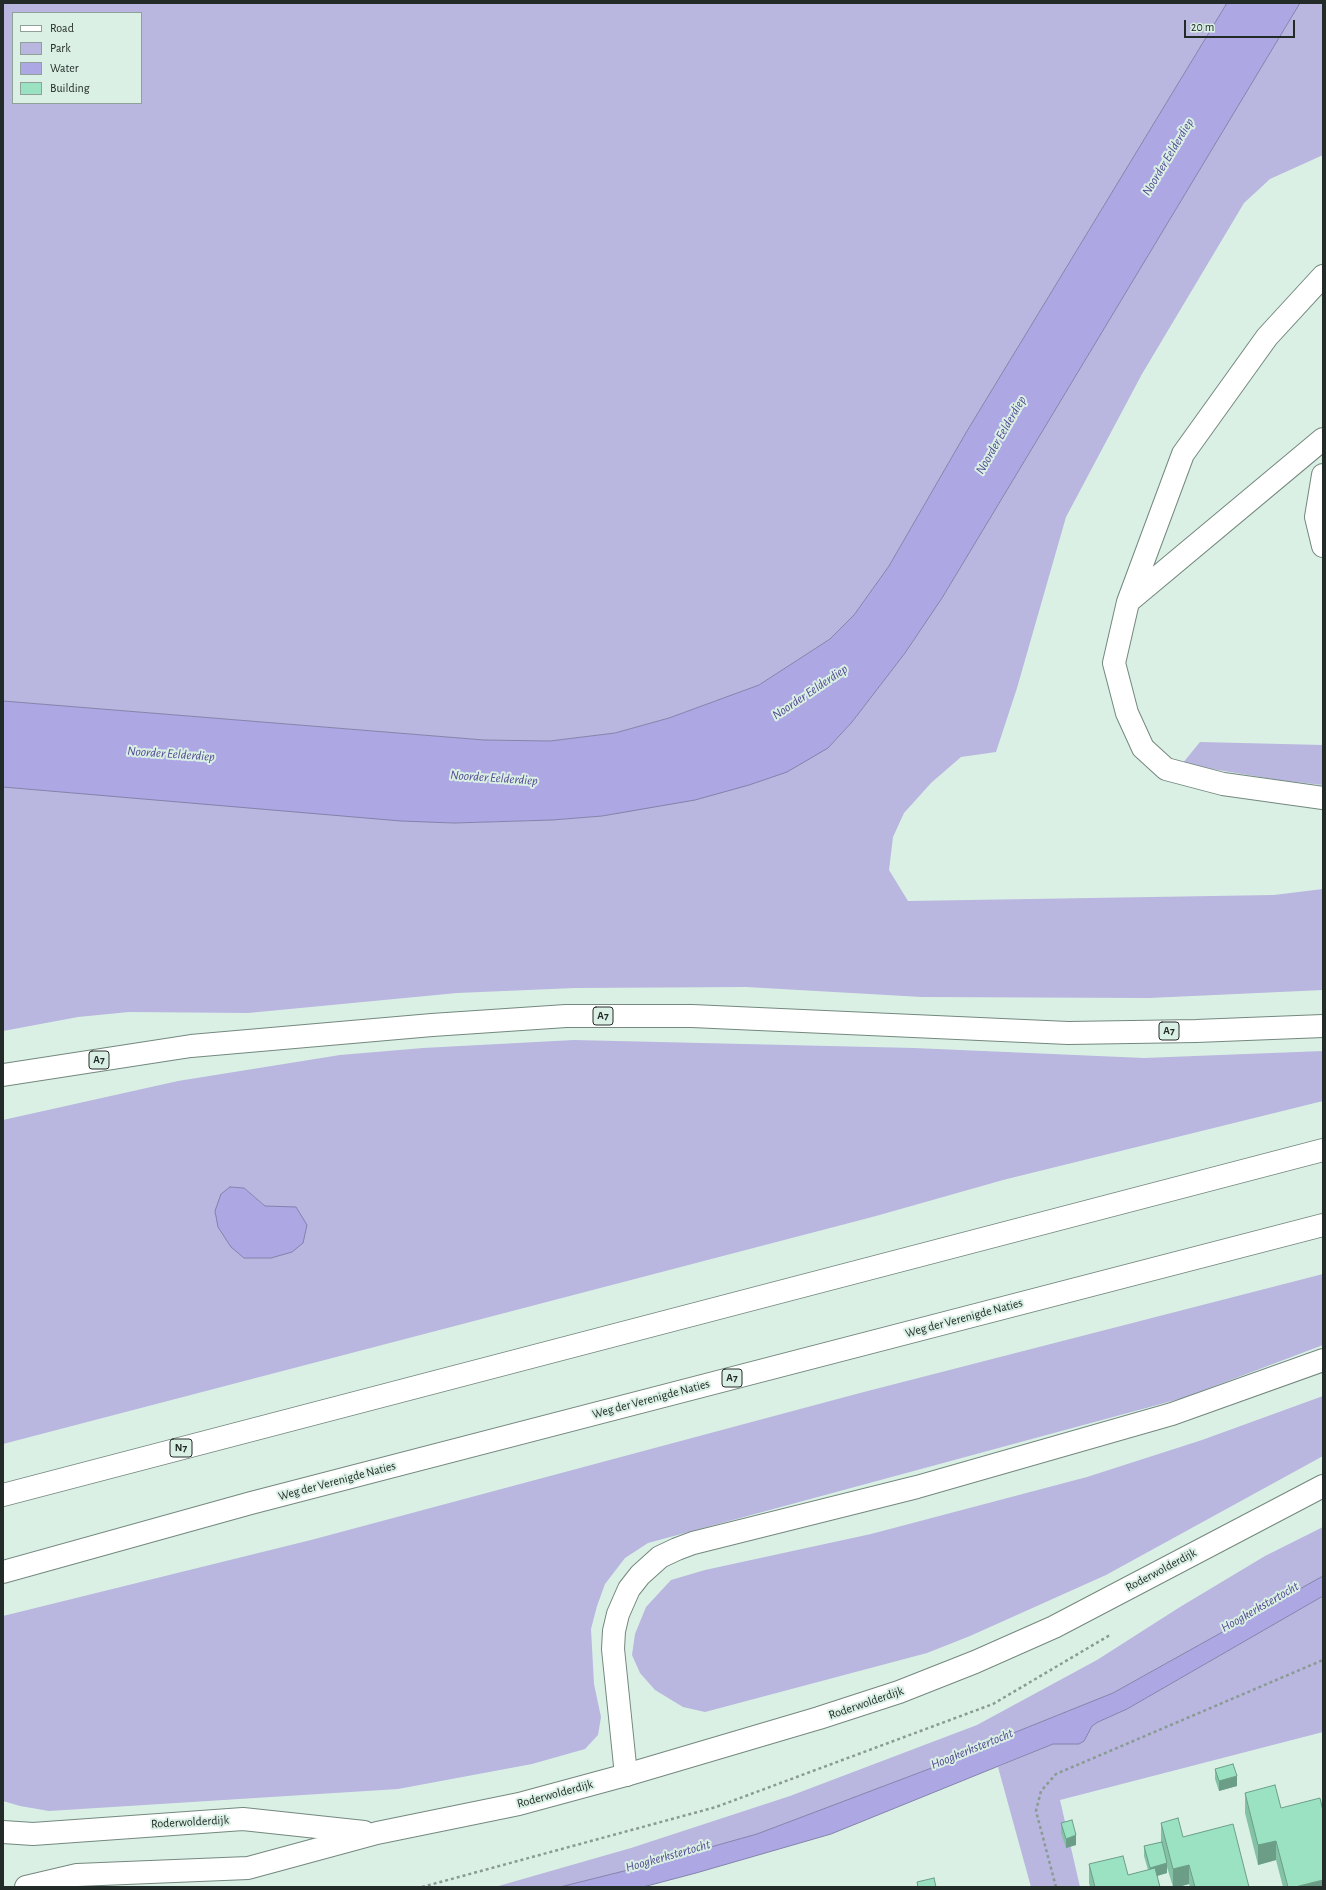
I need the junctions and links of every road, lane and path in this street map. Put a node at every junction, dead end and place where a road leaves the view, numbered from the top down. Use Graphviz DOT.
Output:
graph roads {
  1 [pos="1323,276"];
  2 [pos="1323,439"];
  3 [pos="1323,475"];
  4 [pos="1323,546"];
  5 [pos="1128,602"];
  6 [pos="1323,798"];
  7 [pos="1323,1026"];
  8 [pos="4,1074"];
  9 [pos="1323,1150"];
  10 [pos="1323,1225"];
  11 [pos="1323,1360"];
  12 [pos="1323,1486"];
  13 [pos="3,1495"];
  14 [pos="3,1572"];
  15 [pos="1323,1660"];
  16 [pos="626,1775"];
  17 [pos="3,1832"];
  18 [pos="377,1833"];
  19 [pos="26,1887"];
  20 [pos="1056,1887"];
  1 -- 5 [label="main road"];
  2 -- 5 [label="main road"];
  3 -- 4 [label="main road"];
  5 -- 6 [label="main road"];
  7 -- 8 [label="main road, A7"];
  9 -- 13 [label="main road, N7"];
  10 -- 14 [label="main road, Weg der Verenigde Naties / A7"];
  11 -- 16 [label="main road"];
  12 -- 16 [label="main road, Roderwolderdijk"];
  15 -- 20 [label="path"];
  16 -- 18 [label="main road, Roderwolderdijk"];
  17 -- 18 [label="main road, Roderwolderdijk"];
  18 -- 19 [label="main road, Roderwolderdijk"];
}
